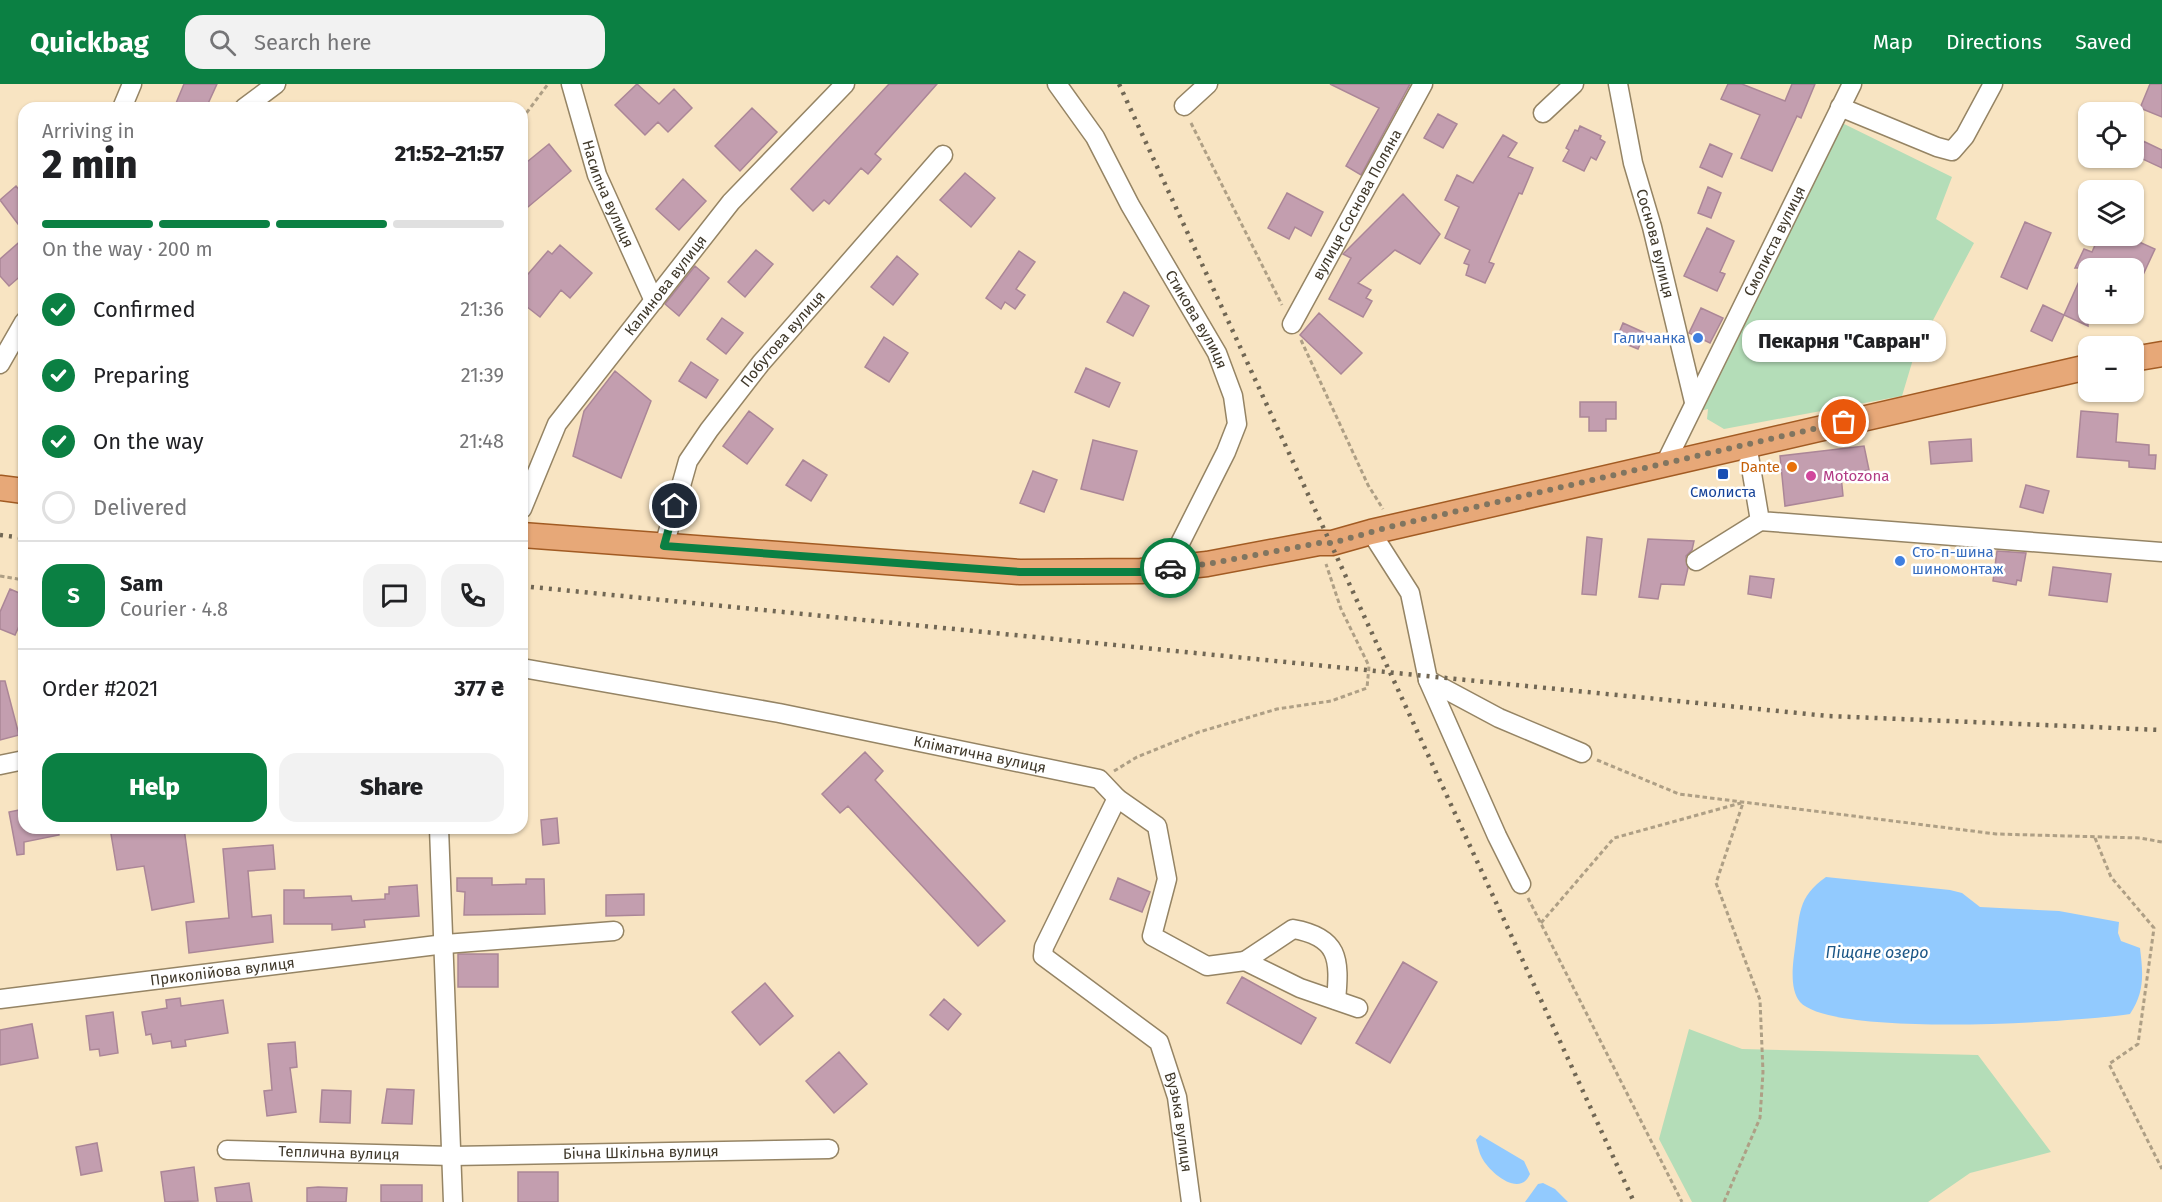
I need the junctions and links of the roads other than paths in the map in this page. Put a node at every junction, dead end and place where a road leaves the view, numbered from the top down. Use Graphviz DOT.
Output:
graph roads {
  1 [pos="132,84"];
  2 [pos="276,84"];
  3 [pos="571,84"];
  4 [pos="845,84"];
  5 [pos="1057,84"];
  6 [pos="1208,84"];
  7 [pos="1423,84"];
  8 [pos="1574,84"];
  9 [pos="1618,84"];
  10 [pos="1852,84"];
  11 [pos="1993,84"];
  12 [pos="124,102"];
  13 [pos="252,102"];
  14 [pos="1184,106"];
  15 [pos="1840,107"];
  16 [pos="1543,113"];
  17 [pos="943,154"];
  18 [pos="654,301"];
  19 [pos="1292,324"];
  20 [pos="18,332"];
  21 [pos="2162,354"];
  22 [pos="2144,357"];
  23 [pos="0,364"];
  24 [pos="2078,369"];
  25 [pos="1694,402"];
  26 [pos="1747,444"];
  27 [pos="1666,462"];
  28 [pos="0,489"];
  29 [pos="18,490"];
  30 [pos="528,494"];
  31 [pos="1760,521"];
  32 [pos="1371,532"];
  33 [pos="528,535"];
  34 [pos="664,546"];
  35 [pos="2162,552"];
  36 [pos="1696,561"];
  37 [pos="1167,569"];
  38 [pos="528,669"];
  39 [pos="1428,680"];
  40 [pos="1582,753"];
  41 [pos="18,761"];
  42 [pos="0,765"];
  43 [pos="1117,798"];
  44 [pos="439,834"];
  45 [pos="1521,884"];
  46 [pos="614,931"];
  47 [pos="445,944"];
  48 [pos="1245,961"];
  49 [pos="0,999"];
  50 [pos="1336,1000"];
  51 [pos="1358,1008"];
  52 [pos="829,1149"];
  53 [pos="226,1150"];
  54 [pos="452,1156"];
  55 [pos="453,1202"];
  56 [pos="1191,1202"];
  1 -- 12 [label="street"];
  2 -- 13 [label="street"];
  3 -- 18 [label="street, Насипна вулиця"];
  4 -- 18 [label="street, Калинова вулиця"];
  5 -- 37 [label="street, Стикова вулиця"];
  6 -- 14 [label="street"];
  7 -- 19 [label="street, вулиця Соснова Поляна"];
  8 -- 16 [label="street"];
  9 -- 25 [label="street, Соснова вулиця"];
  10 -- 15 [label="street, Смолиста вулиця"];
  11 -- 15 [label="street"];
  15 -- 25 [label="street, Смолиста вулиця"];
  17 -- 34 [label="street, Побутова вулиця"];
  18 -- 30 [label="street, Калинова вулиця"];
  20 -- 23 [label="street"];
  21 -- 22 [label="main road"];
  24 -- 26 [label="main road"];
  25 -- 27 [label="street, Смолиста вулиця"];
  26 -- 27 [label="main road"];
  26 -- 31 [label="street"];
  27 -- 32 [label="main road"];
  28 -- 29 [label="main road"];
  31 -- 35 [label="street"];
  31 -- 36 [label="street"];
  32 -- 37 [label="main road"];
  32 -- 39 [label="street"];
  33 -- 34 [label="main road"];
  34 -- 37 [label="main road"];
  38 -- 43 [label="street, Кліматична вулиця"];
  39 -- 40 [label="street"];
  39 -- 45 [label="street"];
  41 -- 42 [label="street"];
  43 -- 48 [label="street"];
  43 -- 56 [label="street, Вузька вулиця"];
  44 -- 47 [label="street"];
  46 -- 47 [label="street, Приколійова вулиця"];
  47 -- 49 [label="street, Приколійова вулиця"];
  47 -- 54 [label="street"];
  48 -- 50 [label="street"];
  48 -- 50 [label="street"];
  50 -- 51 [label="street"];
  52 -- 54 [label="street, Бічна Шкільна вулиця"];
  53 -- 54 [label="street, Теплична вулиця"];
  54 -- 55 [label="street"];
}
